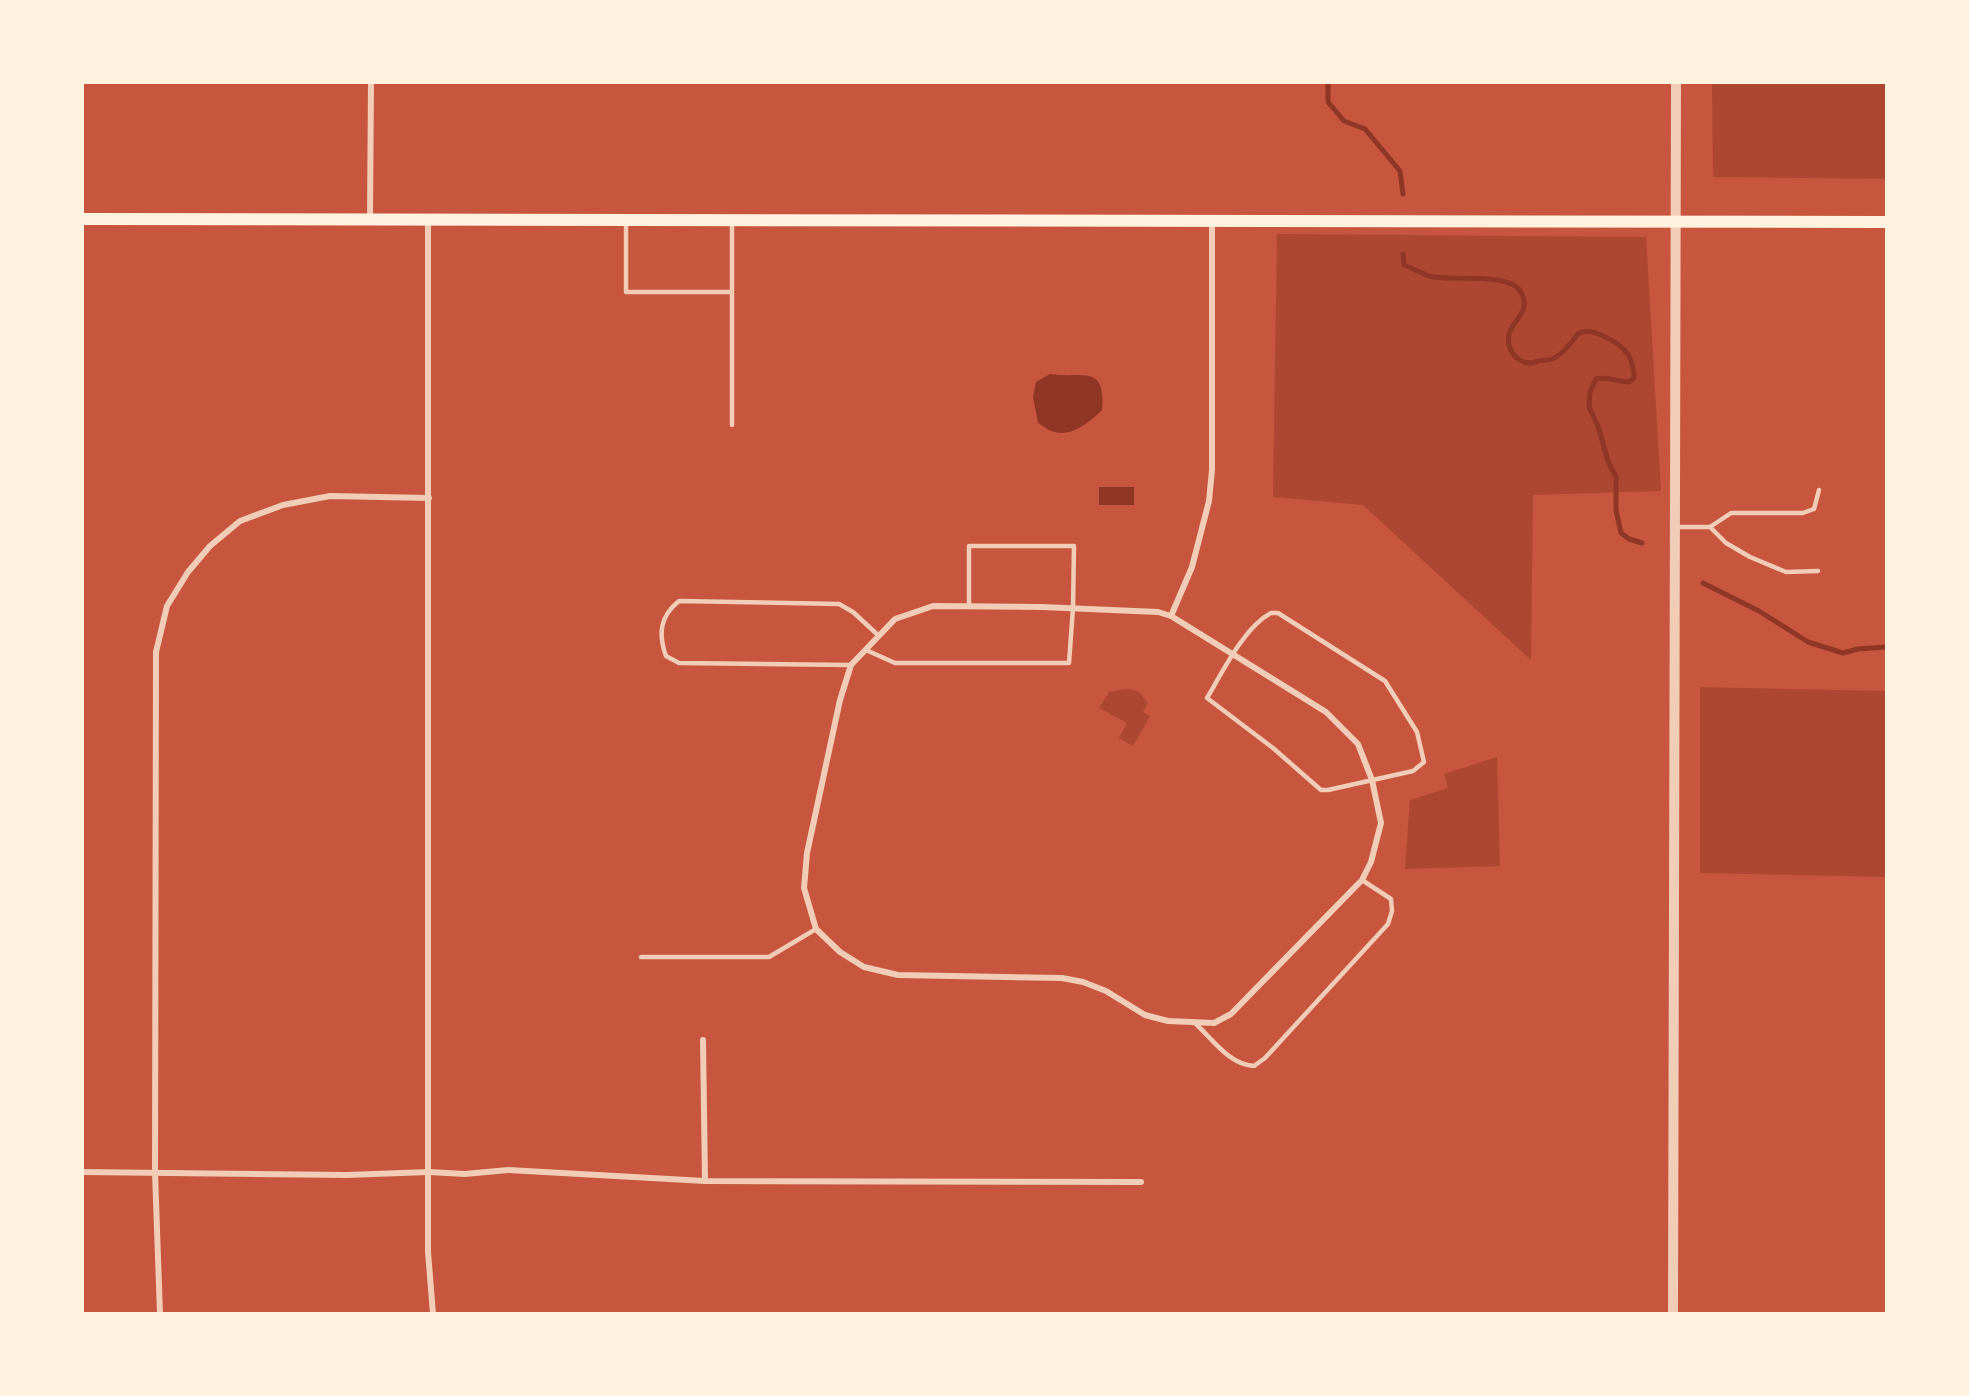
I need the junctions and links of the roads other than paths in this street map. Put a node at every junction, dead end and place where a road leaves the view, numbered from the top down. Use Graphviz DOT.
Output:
graph roads {
  1 [pos="371,82"];
  2 [pos="1676,82"];
  3 [pos="626,218"];
  4 [pos="82,219"];
  5 [pos="732,219"];
  6 [pos="370,220"];
  7 [pos="428,220"];
  8 [pos="1212,220"];
  9 [pos="1677,221"];
  10 [pos="1887,222"];
  11 [pos="731,292"];
  12 [pos="732,425"];
  13 [pos="1819,490"];
  14 [pos="429,498"];
  15 [pos="1676,527"];
  16 [pos="1710,527"];
  17 [pos="1818,571"];
  18 [pos="969,606"];
  19 [pos="1072,608"];
  20 [pos="1171,616"];
  21 [pos="879,636"];
  22 [pos="866,650"];
  23 [pos="1233,654"];
  24 [pos="851,665"];
  25 [pos="1372,780"];
  26 [pos="1362,880"];
  27 [pos="816,929"];
  28 [pos="641,957"];
  29 [pos="1196,1023"];
  30 [pos="703,1040"];
  31 [pos="82,1172"];
  32 [pos="155,1172"];
  33 [pos="429,1172"];
  34 [pos="705,1181"];
  35 [pos="1141,1182"];
  36 [pos="160,1314"];
  37 [pos="433,1314"];
  38 [pos="1673,1314"];
  1 -- 6 [label="street"];
  2 -- 9 [label="street"];
  3 -- 5 [label="main road"];
  3 -- 7 [label="main road"];
  3 -- 11 [label="lane"];
  4 -- 6 [label="main road"];
  5 -- 8 [label="main road"];
  5 -- 11 [label="lane"];
  6 -- 7 [label="main road"];
  7 -- 14 [label="street"];
  8 -- 9 [label="main road"];
  8 -- 20 [label="street"];
  9 -- 10 [label="main road"];
  9 -- 15 [label="street"];
  11 -- 12 [label="lane"];
  13 -- 16 [label="lane"];
  14 -- 32 [label="street"];
  14 -- 33 [label="street"];
  15 -- 16 [label="lane"];
  15 -- 38 [label="street"];
  16 -- 17 [label="lane"];
  18 -- 19 [label="street"];
  18 -- 19 [label="lane"];
  18 -- 21 [label="street"];
  19 -- 20 [label="street"];
  19 -- 22 [label="lane"];
  20 -- 23 [label="street"];
  21 -- 22 [label="street"];
  21 -- 24 [label="lane"];
  22 -- 24 [label="street"];
  23 -- 25 [label="street"];
  23 -- 25 [label="lane"];
  23 -- 25 [label="lane"];
  24 -- 27 [label="street"];
  25 -- 26 [label="street"];
  26 -- 29 [label="street"];
  26 -- 29 [label="lane"];
  27 -- 28 [label="lane"];
  27 -- 29 [label="street"];
  30 -- 34 [label="street"];
  31 -- 32 [label="street"];
  32 -- 33 [label="street"];
  32 -- 36 [label="street"];
  33 -- 34 [label="street"];
  33 -- 37 [label="street"];
  34 -- 35 [label="street"];
}
